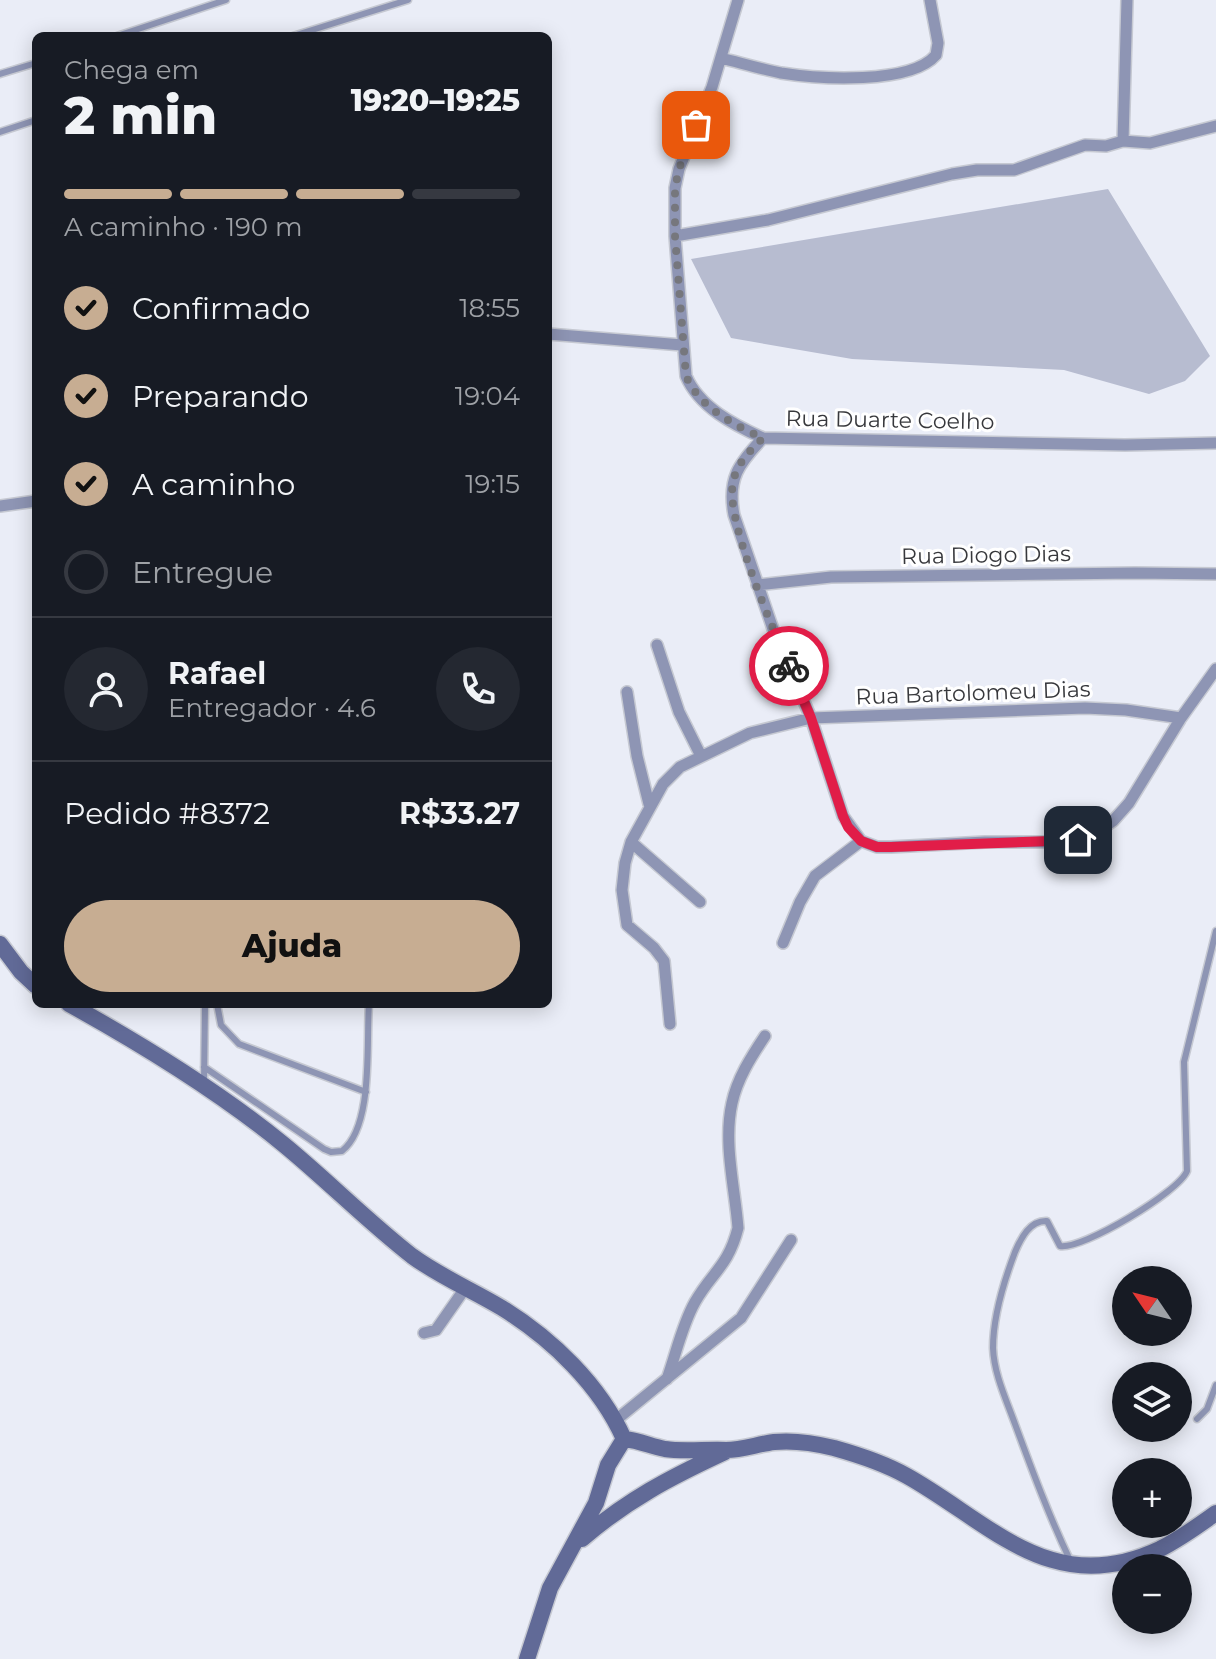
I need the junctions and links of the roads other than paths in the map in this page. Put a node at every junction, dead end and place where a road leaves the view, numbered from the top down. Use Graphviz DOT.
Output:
graph roads {
  1 [pos="226,0"];
  2 [pos="408,0"];
  3 [pos="738,0"];
  4 [pos="930,0"];
  5 [pos="1127,0"];
  6 [pos="129,32"];
  7 [pos="306,32"];
  8 [pos="721,58"];
  9 [pos="32,64"];
  10 [pos="0,74"];
  11 [pos="32,121"];
  12 [pos="1216,126"];
  13 [pos="0,132"];
  14 [pos="1123,141"];
  15 [pos="675,236"];
  16 [pos="552,334"];
  17 [pos="682,345"];
  18 [pos="763,438"];
  19 [pos="1216,443"];
  20 [pos="32,502"];
  21 [pos="0,506"];
  22 [pos="1216,574"];
  23 [pos="757,585"];
  24 [pos="657,645"];
  25 [pos="1216,669"];
  26 [pos="627,692"];
  27 [pos="811,718"];
  28 [pos="1181,718"];
  29 [pos="701,756"];
  30 [pos="649,804"];
  31 [pos="861,841"];
  32 [pos="631,842"];
  33 [pos="700,902"];
  34 [pos="1216,931"];
  35 [pos="783,943"];
  36 [pos="0,944"];
  37 [pos="32,982"];
  38 [pos="76,1008"];
  39 [pos="205,1008"];
  40 [pos="218,1008"];
  41 [pos="369,1008"];
  42 [pos="670,1024"];
  43 [pos="765,1036"];
  44 [pos="204,1067"];
  45 [pos="204,1087"];
  46 [pos="366,1092"];
  47 [pos="791,1240"];
  48 [pos="466,1287"];
  49 [pos="424,1333"];
  50 [pos="667,1379"];
  51 [pos="1216,1385"];
  52 [pos="1197,1419"];
  53 [pos="616,1420"];
  54 [pos="624,1439"];
  55 [pos="665,1449"];
  56 [pos="731,1450"];
  57 [pos="674,1475"];
  58 [pos="605,1481"];
  59 [pos="620,1508"];
  60 [pos="1216,1513"];
  61 [pos="575,1546"];
  62 [pos="1072,1563"];
  63 [pos="527,1659"];
  1 -- 6 [label="lane"];
  2 -- 7 [label="lane"];
  3 -- 8 [label="street, Rua Duarte Coelho"];
  4 -- 8 [label="street"];
  5 -- 14 [label="street"];
  8 -- 15 [label="street, Rua Duarte Coelho"];
  9 -- 10 [label="lane"];
  11 -- 13 [label="lane"];
  12 -- 14 [label="street"];
  14 -- 15 [label="street"];
  15 -- 17 [label="street, Rua Duarte Coelho"];
  16 -- 17 [label="street"];
  17 -- 18 [label="street, Rua Duarte Coelho"];
  18 -- 19 [label="street, Rua Duarte Coelho"];
  18 -- 23 [label="street"];
  20 -- 21 [label="street"];
  22 -- 23 [label="street, Rua Diogo Dias"];
  23 -- 27 [label="street"];
  24 -- 29 [label="street"];
  25 -- 28 [label="street"];
  26 -- 30 [label="street"];
  27 -- 28 [label="street, Rua Bartolomeu Dias"];
  27 -- 29 [label="street, Rua Bartolomeu Dias"];
  27 -- 31 [label="street"];
  28 -- 31 [label="street"];
  29 -- 30 [label="street, Rua Bartolomeu Dias"];
  30 -- 32 [label="street, Rua Bartolomeu Dias"];
  31 -- 35 [label="street"];
  32 -- 33 [label="street"];
  32 -- 42 [label="street, Rua Bartolomeu Dias"];
  34 -- 62 [label="lane"];
  36 -- 37 [label="street"];
  38 -- 45 [label="street"];
  39 -- 44 [label="lane"];
  40 -- 46 [label="lane"];
  41 -- 46 [label="lane"];
  43 -- 50 [label="street"];
  44 -- 45 [label="lane"];
  44 -- 46 [label="lane"];
  45 -- 48 [label="street"];
  47 -- 50 [label="street"];
  48 -- 49 [label="street"];
  48 -- 53 [label="street"];
  50 -- 53 [label="street"];
  51 -- 52 [label="lane"];
  53 -- 54 [label="street"];
  54 -- 55 [label="street"];
  54 -- 58 [label="street"];
  55 -- 56 [label="street"];
  55 -- 57 [label="street"];
  56 -- 57 [label="street"];
  56 -- 62 [label="street"];
  57 -- 59 [label="street"];
  58 -- 59 [label="street"];
  58 -- 61 [label="street"];
  59 -- 61 [label="street"];
  60 -- 62 [label="street"];
  61 -- 63 [label="street"];
}
